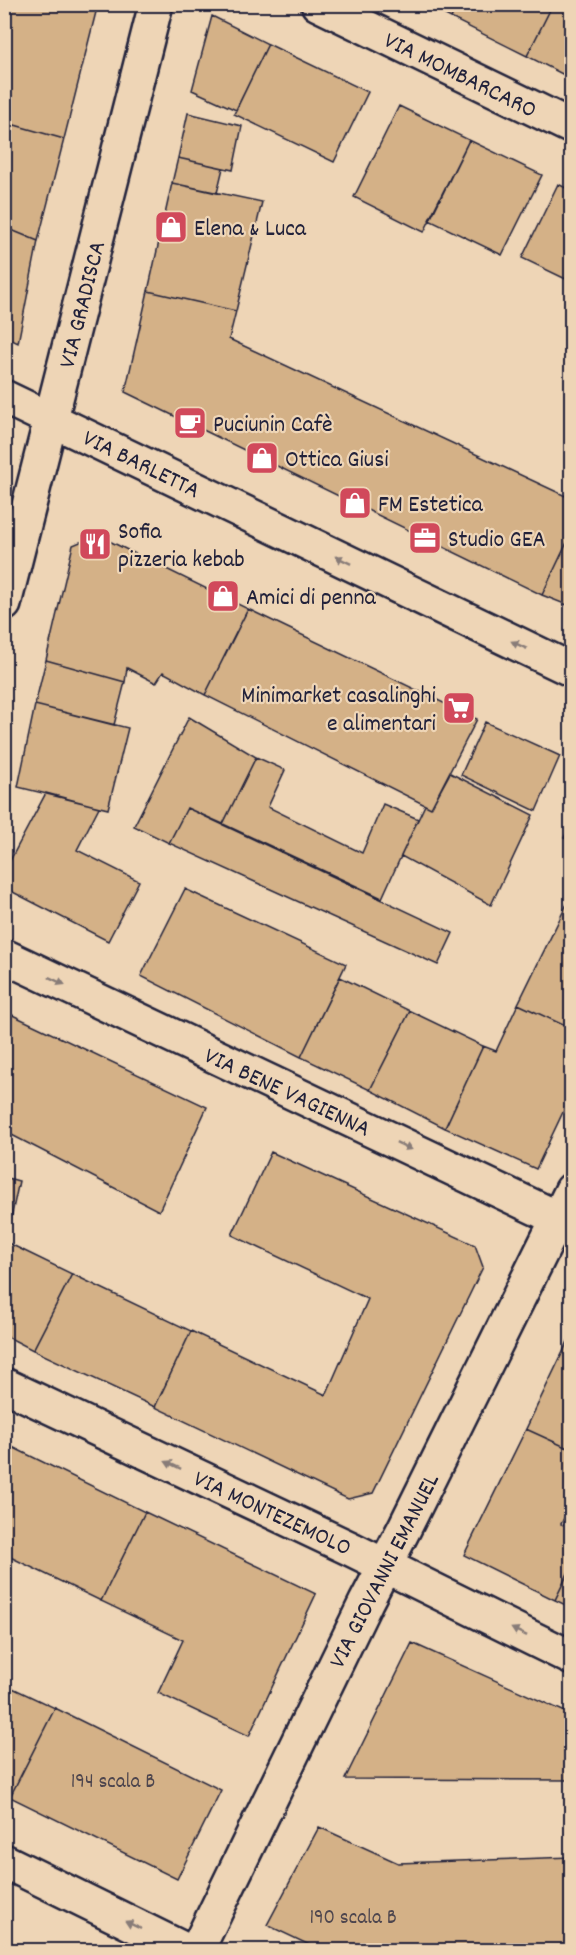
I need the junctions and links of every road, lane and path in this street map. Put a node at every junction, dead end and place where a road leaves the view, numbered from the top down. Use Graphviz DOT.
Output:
graph roads {
  1 [pos="156,4"];
  2 [pos="318,4"];
  3 [pos="572,127"];
  4 [pos="4,397"];
  5 [pos="51,420"];
  6 [pos="4,604"];
  7 [pos="572,670"];
  8 [pos="4,956"];
  9 [pos="567,1211"];
  10 [pos="4,1385"];
  11 [pos="384,1566"];
  12 [pos="572,1658"];
  13 [pos="4,1862"];
  14 [pos="185,1950"];
  15 [pos="197,1950"];
  1 -- 5 [label="street, VIA GRADISCA"];
  2 -- 3 [label="street, VIA MOMBARCARO"];
  4 -- 5 [label="street, VIA BARLETTA"];
  5 -- 6 [label="street, VIA GRADISCA"];
  7 -- 5 [label="street, VIA BARLETTA, one-way"];
  8 -- 9 [label="street, VIA BENE VAGIENNA, one-way"];
  9 -- 11 [label="street, VIA GIOVANNI EMANUEL"];
  11 -- 10 [label="street, VIA MONTEZEMOLO, one-way"];
  12 -- 11 [label="street, VIA MONTEZEMOLO, one-way"];
  11 -- 15 [label="street, VIA GIOVANNI EMANUEL"];
  14 -- 13 [label="street, one-way"];
}
